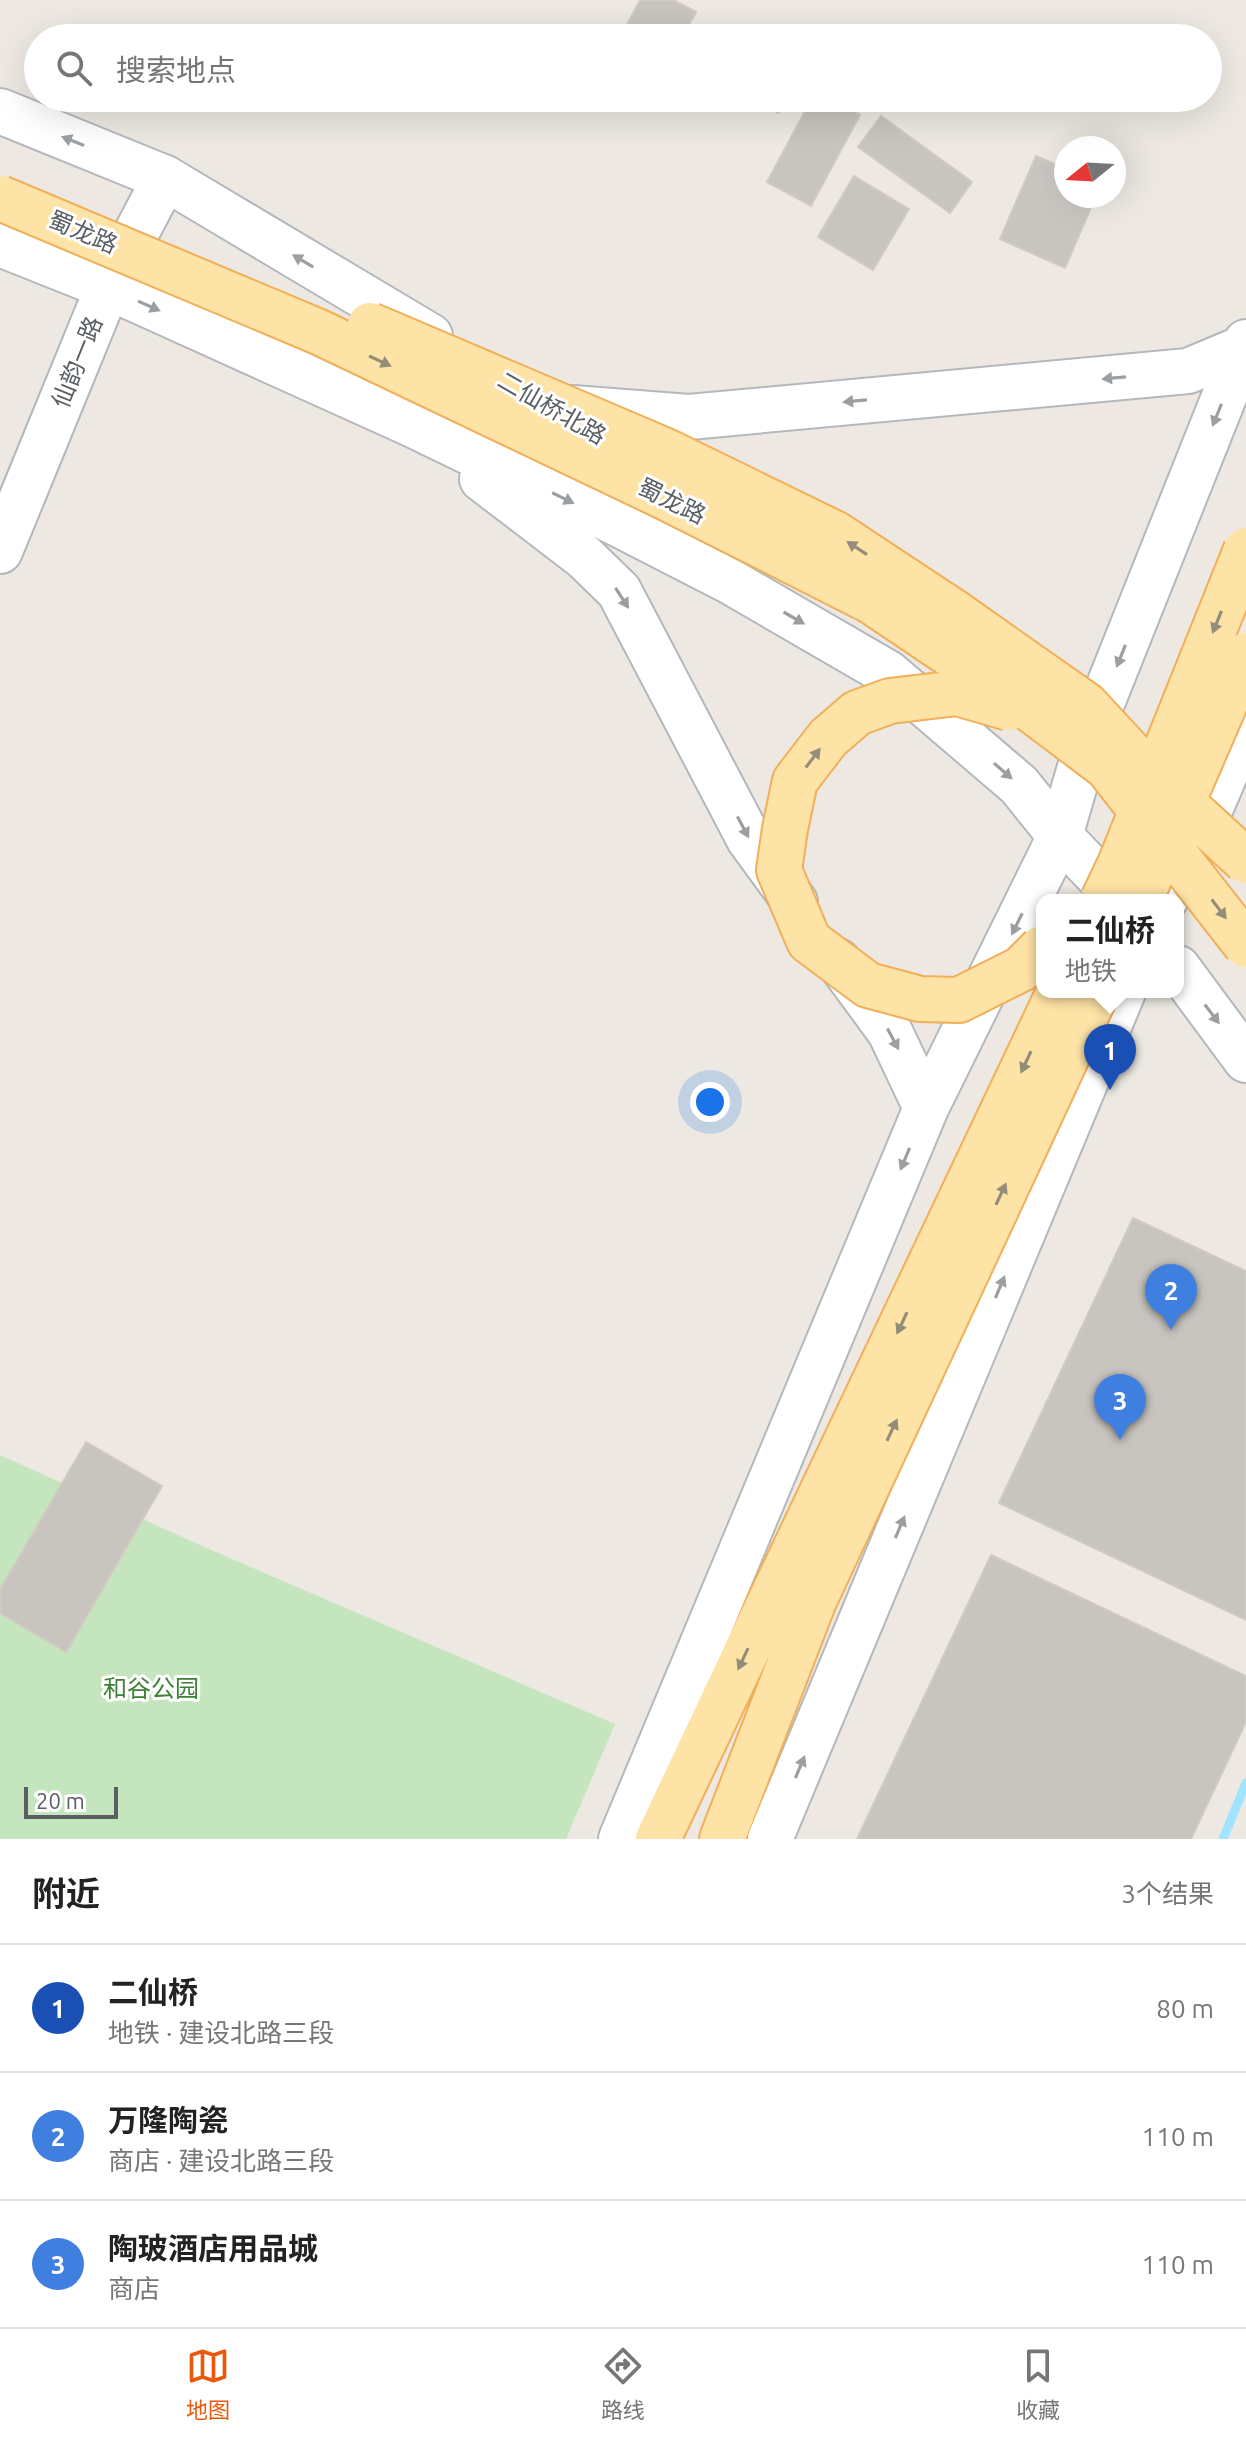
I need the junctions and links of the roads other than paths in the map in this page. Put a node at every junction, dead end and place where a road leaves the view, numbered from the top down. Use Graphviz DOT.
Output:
graph roads {
  1 [pos="0,111"];
  2 [pos="0,166"];
  3 [pos="165,178"];
  4 [pos="0,198"];
  5 [pos="0,244"];
  6 [pos="108,287"];
  7 [pos="1245,345"];
  8 [pos="546,406"];
  9 [pos="411,424"];
  10 [pos="1246,550"];
  11 [pos="0,551"];
  12 [pos="1242,688"];
  13 [pos="1090,733"];
  14 [pos="1145,768"];
  15 [pos="1153,823"];
  16 [pos="1203,826"];
  17 [pos="1060,836"];
  18 [pos="1246,861"];
  19 [pos="1246,880"];
  20 [pos="1115,887"];
  21 [pos="1143,894"];
  22 [pos="1168,894"];
  23 [pos="1246,894"];
  24 [pos="1246,945"];
  25 [pos="1036,954"];
  26 [pos="1184,976"];
  27 [pos="1056,998"];
  28 [pos="1094,998"];
  29 [pos="1120,998"];
  30 [pos="1246,1060"];
  31 [pos="926,1108"];
  32 [pos="794,1596"];
  33 [pos="621,1839"];
  34 [pos="658,1839"];
  35 [pos="722,1839"];
  36 [pos="770,1839"];
  3 -- 1 [label="main road, 二仙桥北路, one-way"];
  14 -- 2 [label="main road, 蜀龙路, one-way, bridge"];
  3 -- 6 [label="main road, 仙韵一路"];
  8 -- 3 [label="main road, 二仙桥北路, one-way"];
  4 -- 15 [label="main road, 蜀龙路, one-way, bridge"];
  5 -- 6 [label="main road"];
  6 -- 9 [label="main road, one-way"];
  6 -- 11 [label="main road, 仙韵一路"];
  7 -- 8 [label="main road, one-way"];
  7 -- 13 [label="main road, one-way"];
  8 -- 13 [label="main road, 二仙桥北路"];
  9 -- 17 [label="main road, one-way"];
  9 -- 31 [label="main road, one-way"];
  10 -- 20 [label="main road, one-way, bridge"];
  12 -- 16 [label="main road"];
  12 -- 21 [label="main road, bridge"];
  13 -- 16 [label="main road, 二仙桥北路"];
  13 -- 17 [label="main road"];
  14 -- 18 [label="main road, bridge"];
  14 -- 23 [label="main road, 蜀龙路, bridge"];
  15 -- 24 [label="main road, 蜀龙路, one-way, bridge"];
  25 -- 15 [label="main road, one-way, bridge"];
  16 -- 19 [label="main road, 二仙桥北路"];
  16 -- 22 [label="main road"];
  17 -- 20 [label="main road"];
  17 -- 31 [label="main road, one-way"];
  26 -- 30 [label="main road, one-way"];
  27 -- 32 [label="main road, one-way, bridge"];
  32 -- 28 [label="main road, one-way, bridge"];
  36 -- 29 [label="main road, one-way"];
  31 -- 33 [label="main road, one-way"];
  32 -- 34 [label="main road, one-way"];
  32 -- 35 [label="main road"];
}
